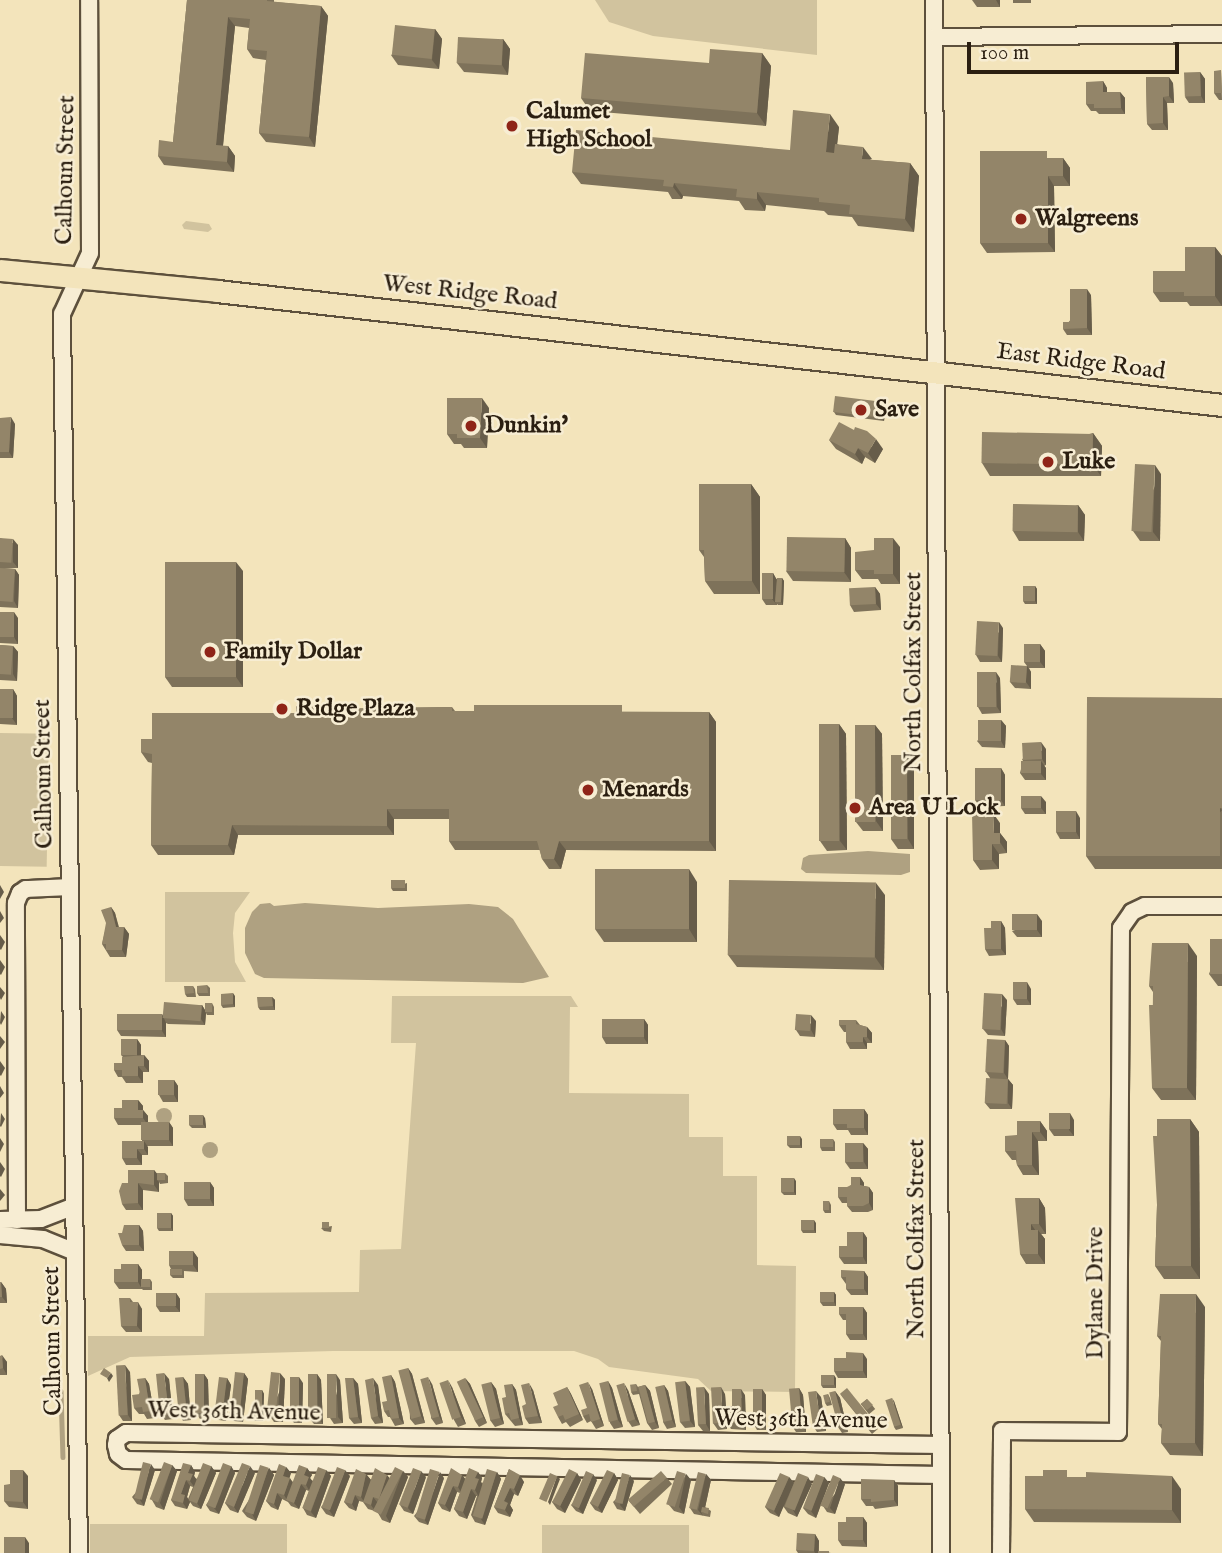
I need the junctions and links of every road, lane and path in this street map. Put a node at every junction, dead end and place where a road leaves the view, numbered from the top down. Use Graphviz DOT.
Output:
graph roads {
  1 [pos="89,0"];
  2 [pos="934,0"];
  3 [pos="1222,34"];
  4 [pos="934,37"];
  5 [pos="0,270"];
  6 [pos="78,277"];
  7 [pos="934,370"];
  8 [pos="1222,405"];
  9 [pos="68,887"];
  10 [pos="1222,906"];
  11 [pos="73,1207"];
  12 [pos="0,1220"];
  13 [pos="18,1220"];
  14 [pos="0,1235"];
  15 [pos="74,1251"];
  16 [pos="511,1438"];
  17 [pos="940,1445"];
  18 [pos="511,1467"];
  19 [pos="941,1475"];
  20 [pos="79,1553"];
  21 [pos="941,1553"];
  22 [pos="1001,1553"];
  1 -- 6 [label="street, Calhoun Street"];
  2 -- 4 [label="street, North Colfax Street"];
  3 -- 4 [label="street"];
  4 -- 7 [label="street, North Colfax Street"];
  5 -- 6 [label="main road, West Ridge Road"];
  6 -- 7 [label="main road, West Ridge Road"];
  6 -- 9 [label="street, Calhoun Street"];
  7 -- 8 [label="main road, East Ridge Road"];
  7 -- 17 [label="street, North Colfax Street"];
  9 -- 11 [label="street, Calhoun Street"];
  9 -- 13 [label="street"];
  10 -- 22 [label="street, Dylane Drive"];
  11 -- 13 [label="street"];
  11 -- 15 [label="street, Calhoun Street"];
  12 -- 13 [label="street"];
  14 -- 15 [label="street"];
  15 -- 20 [label="street, Calhoun Street"];
  16 -- 17 [label="street, West 36th Avenue"];
  16 -- 18 [label="street"];
  16 -- 18 [label="street, West 36th Avenue"];
  17 -- 19 [label="street, North Colfax Street"];
  18 -- 19 [label="street, West 36th Avenue"];
  19 -- 21 [label="street, North Colfax Street"];
}
